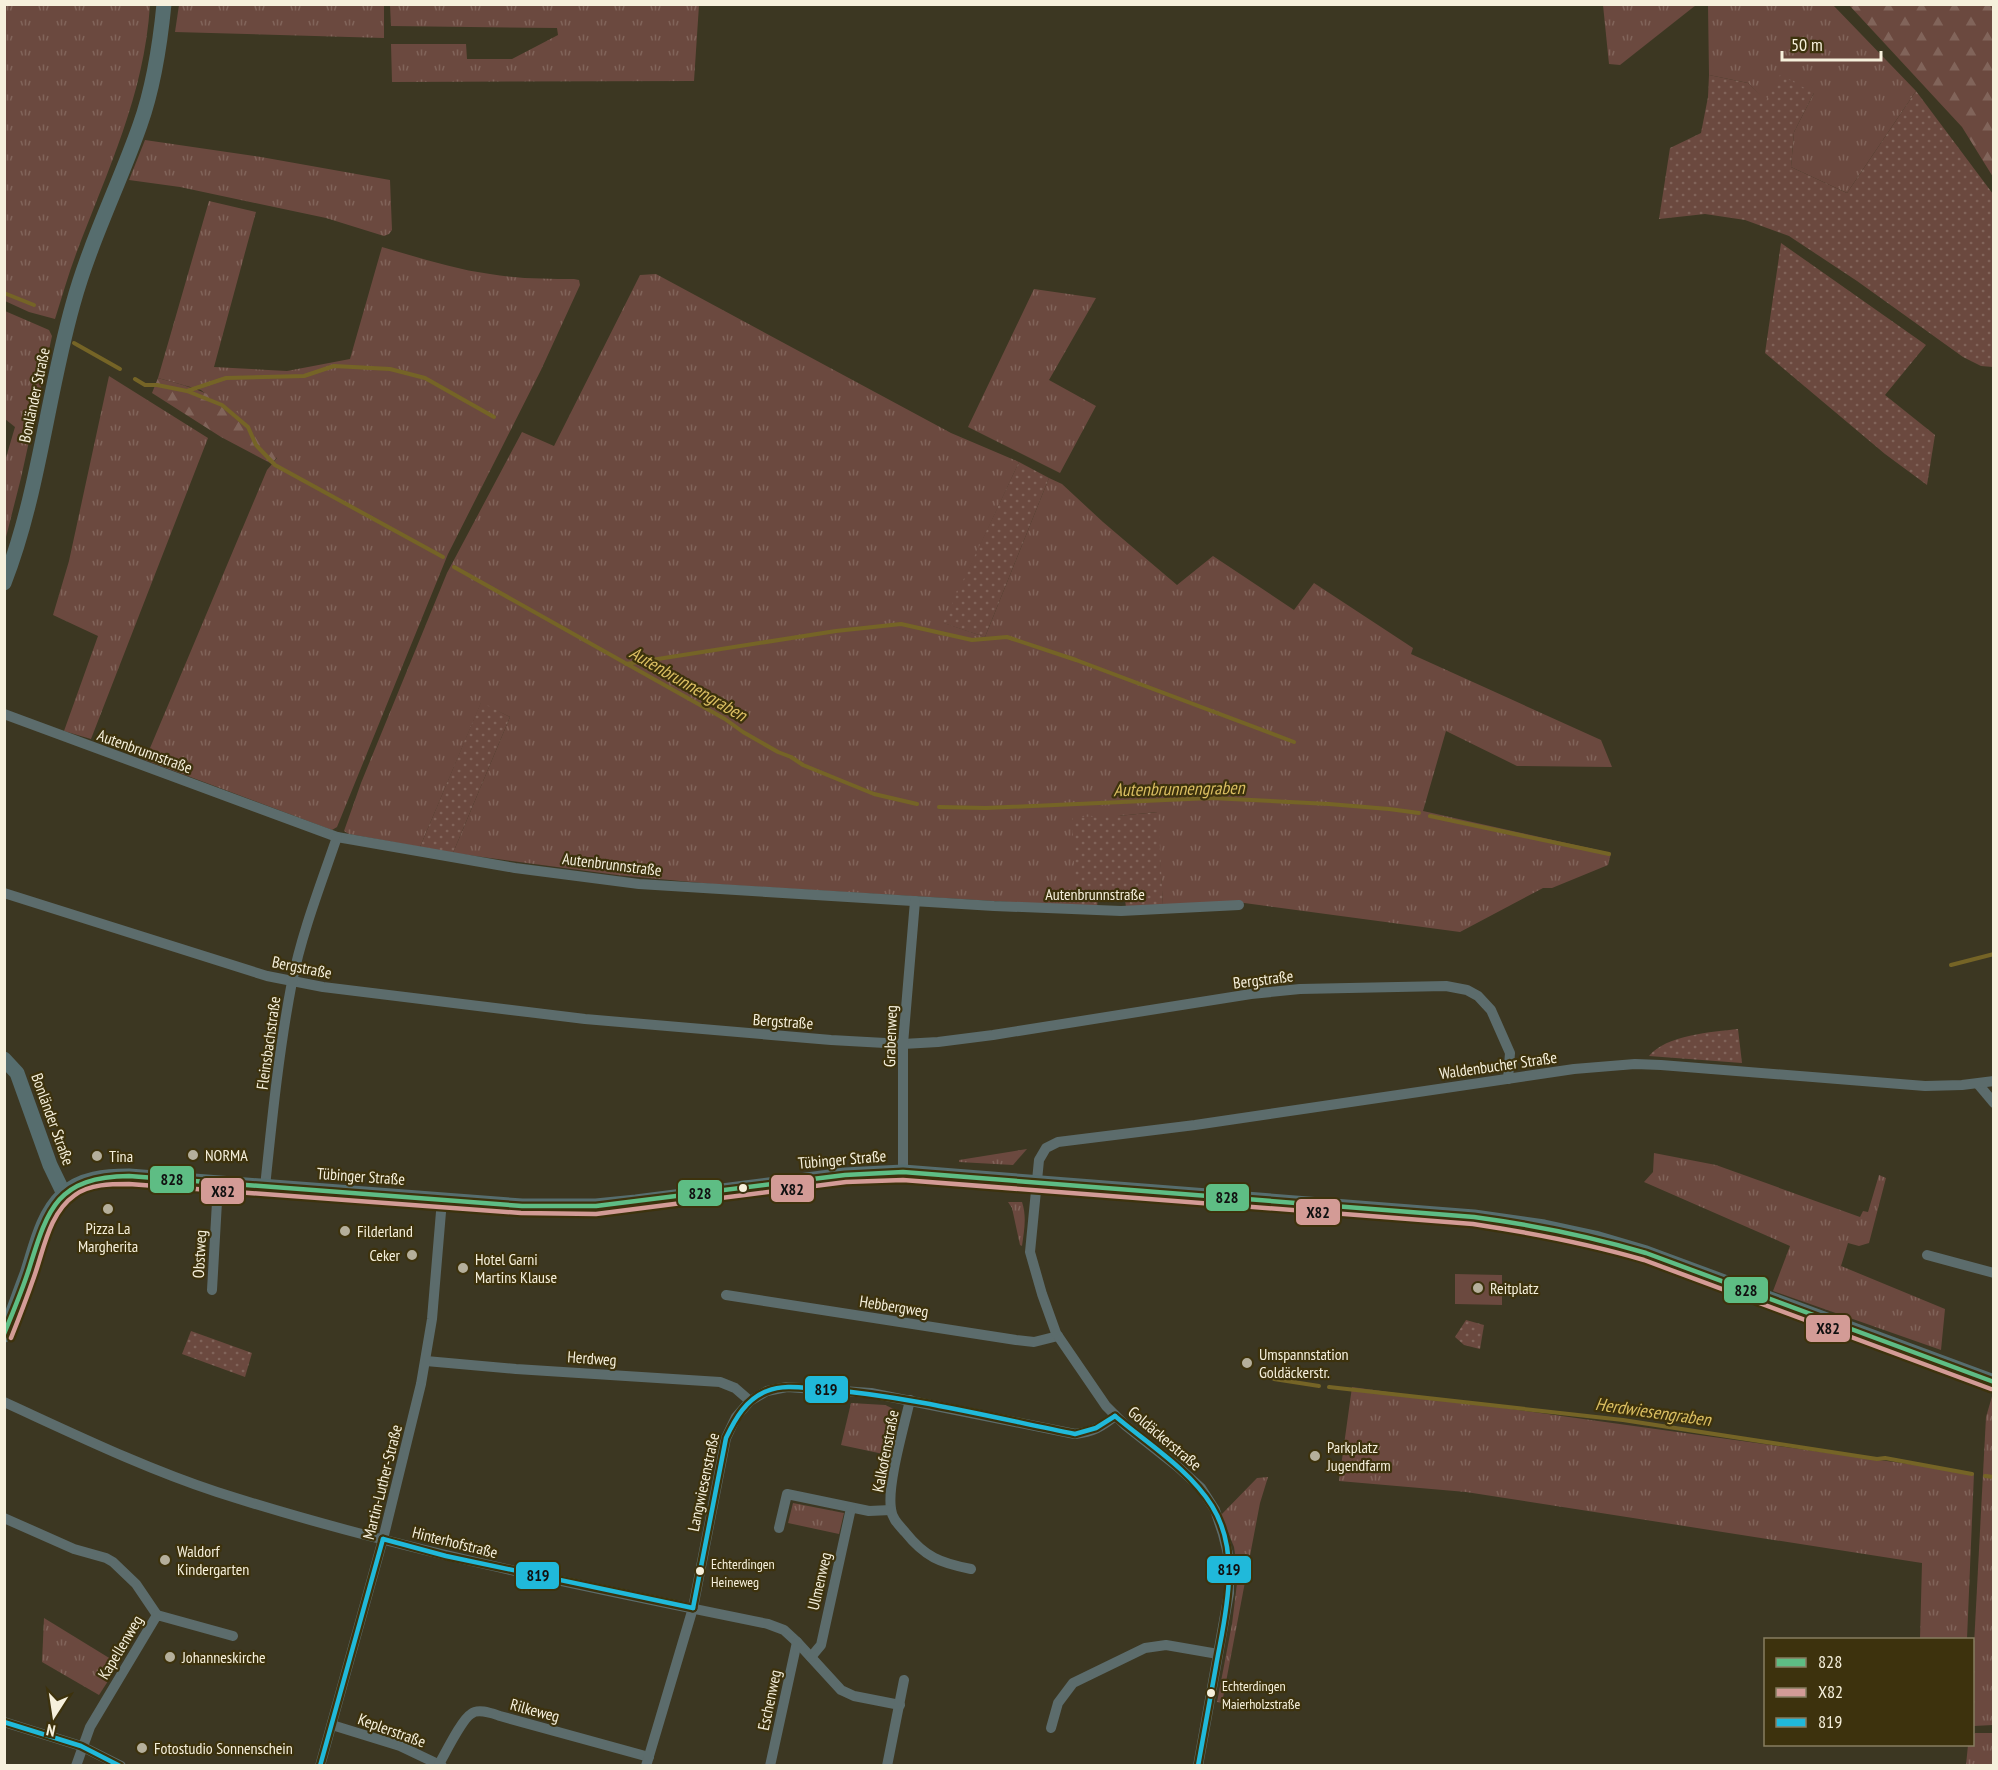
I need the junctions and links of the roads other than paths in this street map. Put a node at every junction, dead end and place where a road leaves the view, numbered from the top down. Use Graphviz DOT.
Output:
graph roads {
  1 [pos="164,4"];
  2 [pos="4,583"];
  3 [pos="4,714"];
  4 [pos="337,837"];
  5 [pos="4,893"];
  6 [pos="915,901"];
  7 [pos="1239,905"];
  8 [pos="292,981"];
  9 [pos="903,1044"];
  10 [pos="4,1059"];
  11 [pos="1508,1079"];
  12 [pos="1994,1081"];
  13 [pos="1978,1084"];
  14 [pos="1994,1103"];
  15 [pos="903,1172"];
  16 [pos="1037,1182"];
  17 [pos="218,1184"];
  18 [pos="265,1187"];
  19 [pos="64,1194"];
  20 [pos="442,1200"];
  21 [pos="1927,1255"];
  22 [pos="1994,1273"];
  23 [pos="212,1290"];
  24 [pos="726,1295"];
  25 [pos="4,1335"];
  26 [pos="1058,1336"];
  27 [pos="426,1361"];
  28 [pos="1994,1382"];
  29 [pos="910,1400"];
  30 [pos="750,1401"];
  31 [pos="4,1402"];
  32 [pos="1115,1416"];
  33 [pos="851,1508"];
  34 [pos="891,1510"];
  35 [pos="4,1518"];
  36 [pos="779,1528"];
  37 [pos="383,1539"];
  38 [pos="971,1569"];
  39 [pos="693,1608"];
  40 [pos="157,1615"];
  41 [pos="232,1636"];
  42 [pos="797,1642"];
  43 [pos="1218,1654"];
  44 [pos="811,1657"];
  45 [pos="904,1680"];
  46 [pos="900,1705"];
  47 [pos="4,1722"];
  48 [pos="332,1725"];
  49 [pos="1051,1728"];
  50 [pos="81,1746"];
  51 [pos="647,1761"];
  52 [pos="440,1765"];
  53 [pos="76,1766"];
  54 [pos="121,1766"];
  55 [pos="320,1766"];
  56 [pos="770,1766"];
  57 [pos="887,1766"];
  58 [pos="1198,1766"];
  1 -- 2 [label="main road, Bonländer Straße"];
  3 -- 4 [label="street, Autenbrunnstraße"];
  4 -- 6 [label="street, Autenbrunnstraße"];
  4 -- 8 [label="street, Fleinsbachstraße"];
  5 -- 8 [label="street, Bergstraße"];
  6 -- 7 [label="street, Autenbrunnstraße"];
  6 -- 9 [label="street, Grabenweg"];
  8 -- 9 [label="street, Bergstraße"];
  8 -- 18 [label="street, Fleinsbachstraße"];
  9 -- 11 [label="street, Bergstraße"];
  9 -- 15 [label="street, Grabenweg"];
  10 -- 19 [label="main road, Bonländer Straße"];
  11 -- 13 [label="street, Waldenbucher Straße"];
  11 -- 16 [label="street, Waldenbucher Straße"];
  12 -- 13 [label="street, Waldenbucher Straße"];
  13 -- 14 [label="street"];
  15 -- 16 [label="main road, Tübinger Straße"];
  15 -- 20 [label="main road, Tübinger Straße"];
  16 -- 26 [label="street, Goldäckerstraße"];
  16 -- 28 [label="main road, Tübinger Straße"];
  17 -- 18 [label="main road, Tübinger Straße"];
  17 -- 19 [label="main road, Tübinger Straße"];
  17 -- 23 [label="street, Obstweg"];
  18 -- 20 [label="main road, Tübinger Straße"];
  19 -- 25 [label="main road"];
  20 -- 27 [label="street, Martin-Luther-Straße"];
  21 -- 22 [label="street"];
  24 -- 26 [label="street, Hebbergweg"];
  26 -- 32 [label="street, Goldäckerstraße"];
  27 -- 30 [label="street, Herdweg"];
  27 -- 37 [label="street, Martin-Luther-Straße"];
  29 -- 30 [label="street, Langwiesenstraße"];
  29 -- 32 [label="street, Langwiesenstraße"];
  29 -- 34 [label="street, Kalkofenstraße"];
  30 -- 39 [label="street, Langwiesenstraße"];
  31 -- 37 [label="street, Hinterhofstraße"];
  32 -- 43 [label="street, Goldäckerstraße"];
  33 -- 34 [label="street"];
  33 -- 36 [label="street"];
  33 -- 44 [label="street, Ulmenweg"];
  34 -- 38 [label="street, Kalkofenstraße"];
  35 -- 40 [label="street"];
  37 -- 39 [label="street, Hinterhofstraße"];
  37 -- 48 [label="street, Martin-Luther-Straße"];
  39 -- 42 [label="street, Hinterhofstraße"];
  39 -- 51 [label="street, Langwiesenstraße"];
  40 -- 41 [label="street, Kapellenweg"];
  40 -- 50 [label="street, Kapellenweg"];
  42 -- 44 [label="street, Hinterhofstraße"];
  42 -- 56 [label="street, Eschenweg"];
  43 -- 49 [label="street"];
  43 -- 58 [label="street, Goldäckerstraße"];
  44 -- 46 [label="street, Hinterhofstraße"];
  45 -- 46 [label="street"];
  46 -- 57 [label="street"];
  47 -- 50 [label="street"];
  48 -- 52 [label="street, Keplerstraße"];
  48 -- 55 [label="street, Martin-Luther-Straße"];
  50 -- 53 [label="street, Kapellenweg"];
  50 -- 54 [label="street"];
  51 -- 52 [label="street, Rilkeweg"];
}
